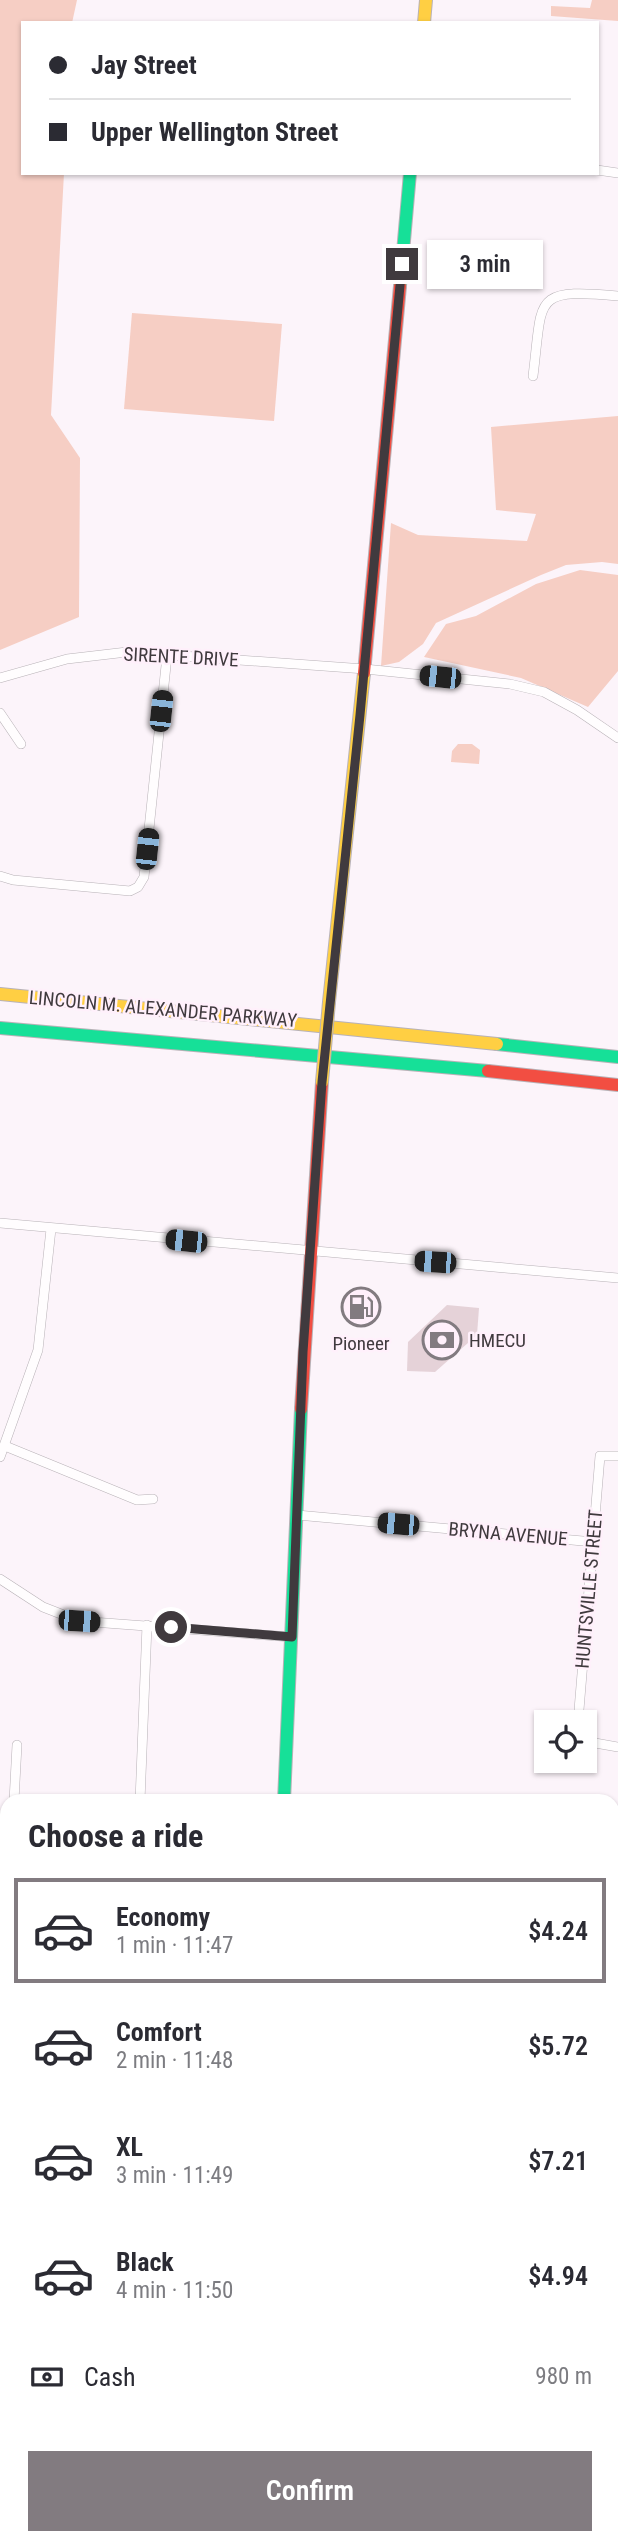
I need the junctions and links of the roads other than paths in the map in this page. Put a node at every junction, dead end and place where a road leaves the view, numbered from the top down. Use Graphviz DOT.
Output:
graph roads {
  1 [pos="426,0"];
  2 [pos="424,21"];
  3 [pos="599,170"];
  4 [pos="618,173"];
  5 [pos="410,175"];
  6 [pos="618,296"];
  7 [pos="533,376"];
  8 [pos="167,656"];
  9 [pos="365,669"];
  10 [pos="0,678"];
  11 [pos="0,713"];
  12 [pos="618,738"];
  13 [pos="21,744"];
  14 [pos="0,876"];
  15 [pos="0,994"];
  16 [pos="0,1028"];
  17 [pos="618,1057"];
  18 [pos="618,1085"];
  19 [pos="0,1223"];
  20 [pos="51,1229"];
  21 [pos="310,1252"];
  22 [pos="618,1278"];
  23 [pos="5,1446"];
  24 [pos="618,1456"];
  25 [pos="0,1457"];
  26 [pos="153,1499"];
  27 [pos="297,1515"];
  28 [pos="594,1542"];
  29 [pos="0,1579"];
  30 [pos="147,1625"];
  31 [pos="292,1637"];
  32 [pos="579,1710"];
  33 [pos="597,1743"];
  34 [pos="17,1745"];
  35 [pos="618,1747"];
  36 [pos="14,1794"];
  37 [pos="140,1794"];
  38 [pos="284,1794"];
  1 -- 2 [label="main road"];
  3 -- 4 [label="street"];
  5 -- 9 [label="main road"];
  6 -- 7 [label="street"];
  8 -- 9 [label="street, SIRENTE DRIVE"];
  8 -- 10 [label="street, SIRENTE DRIVE"];
  8 -- 14 [label="street"];
  9 -- 12 [label="street, SIRENTE DRIVE"];
  9 -- 21 [label="main road, bridge"];
  11 -- 13 [label="street"];
  15 -- 17 [label="main road, LINCOLN M. ALEXANDER PARKWAY"];
  16 -- 18 [label="main road, LINCOLN M. ALEXANDER PARKWAY"];
  19 -- 20 [label="street"];
  20 -- 21 [label="street"];
  20 -- 23 [label="street"];
  21 -- 22 [label="street"];
  21 -- 27 [label="main road"];
  23 -- 25 [label="street"];
  23 -- 26 [label="street"];
  24 -- 28 [label="street, HUNTSVILLE STREET"];
  27 -- 28 [label="street, BRYNA AVENUE"];
  27 -- 31 [label="main road"];
  28 -- 32 [label="street, HUNTSVILLE STREET"];
  29 -- 30 [label="street"];
  30 -- 31 [label="street"];
  30 -- 37 [label="street"];
  31 -- 38 [label="main road"];
  33 -- 35 [label="street"];
  34 -- 36 [label="street"];
}
